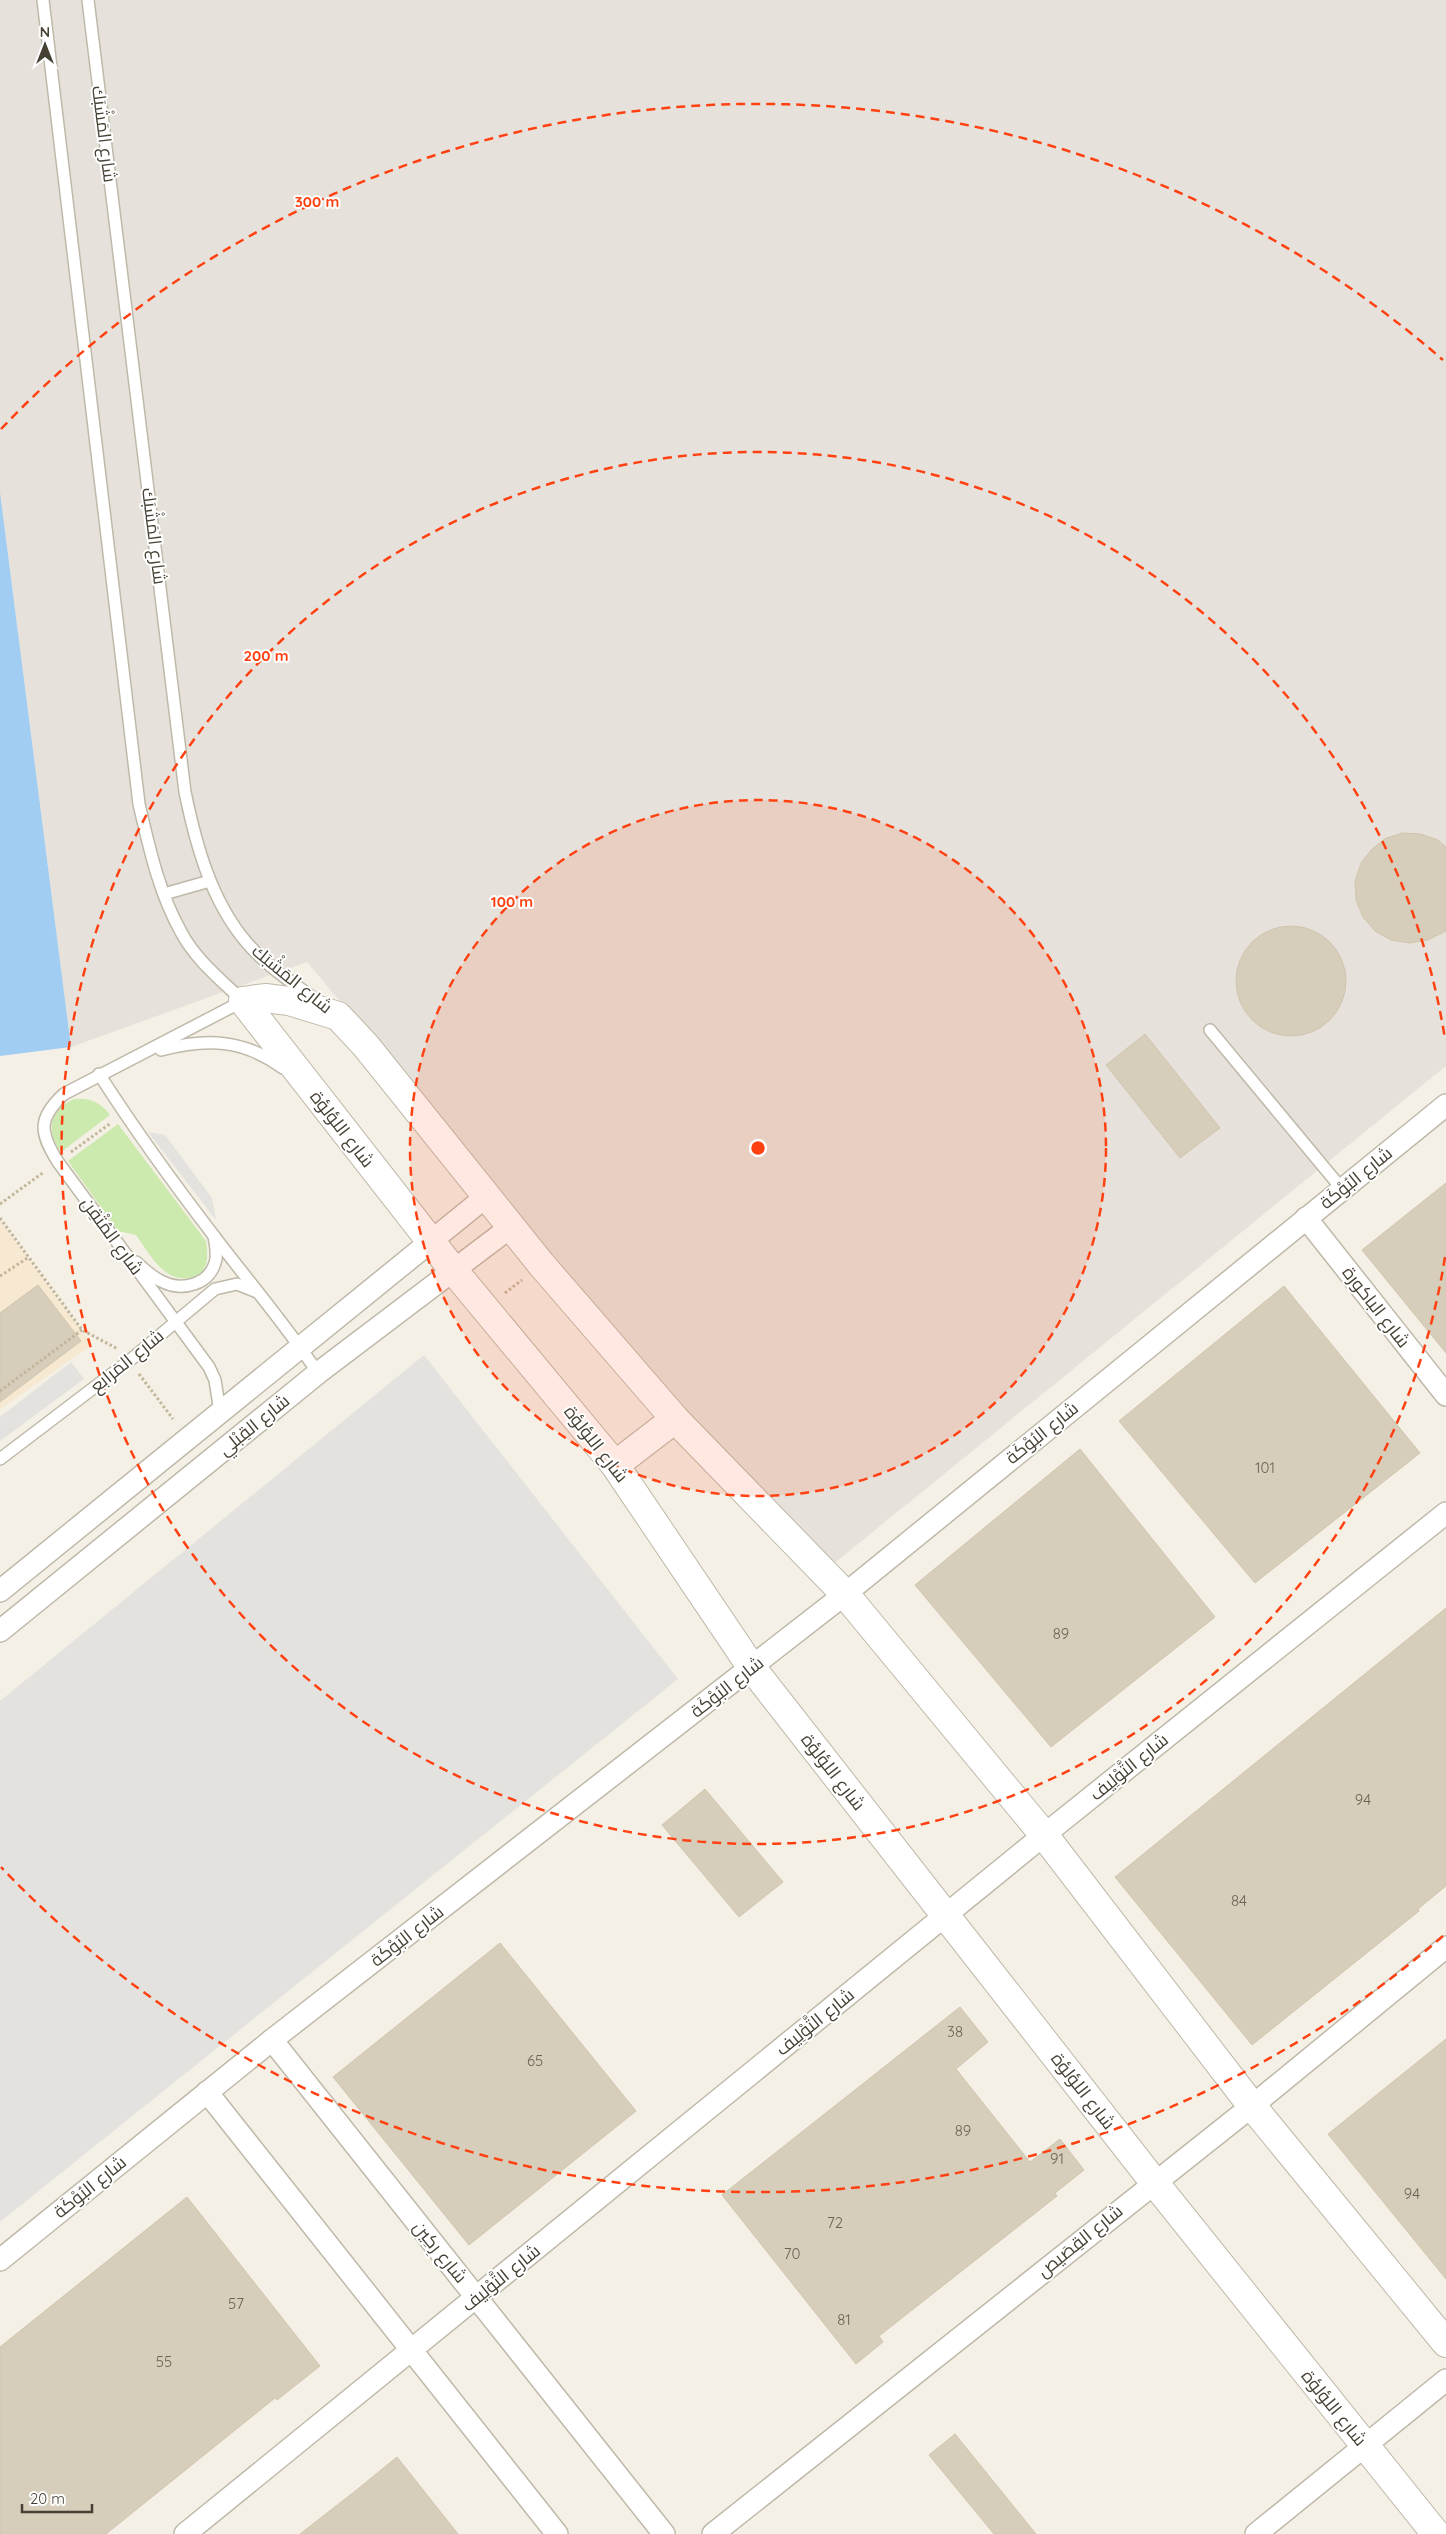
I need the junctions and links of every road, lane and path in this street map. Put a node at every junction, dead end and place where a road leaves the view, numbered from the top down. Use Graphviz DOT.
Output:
graph roads {
  1 [pos="43,0"];
  2 [pos="88,0"];
  3 [pos="210,881"];
  4 [pos="164,894"];
  5 [pos="243,1001"];
  6 [pos="338,1016"];
  7 [pos="1210,1030"];
  8 [pos="140,1056"];
  9 [pos="99,1074"];
  10 [pos="306,1084"];
  11 [pos="1446,1105"];
  12 [pos="1342,1189"];
  13 [pos="488,1195"];
  14 [pos="0,1218"];
  15 [pos="1306,1218"];
  16 [pos="512,1226"];
  17 [pos="214,1236"];
  18 [pos="431,1241"];
  19 [pos="121,1250"];
  20 [pos="29,1257"];
  21 [pos="542,1264"];
  22 [pos="454,1271"];
  23 [pos="0,1276"];
  24 [pos="259,1293"];
  25 [pos="486,1309"];
  26 [pos="175,1322"];
  27 [pos="82,1330"];
  28 [pos="302,1348"];
  29 [pos="120,1350"];
  30 [pos="136,1370"];
  31 [pos="318,1373"];
  32 [pos="0,1391"];
  33 [pos="1446,1395"];
  34 [pos="220,1412"];
  35 [pos="173,1419"];
  36 [pos="676,1419"];
  37 [pos="0,1459"];
  38 [pos="615,1465"];
  39 [pos="1446,1513"];
  40 [pos="0,1591"];
  41 [pos="845,1594"];
  42 [pos="0,1630"];
  43 [pos="752,1668"];
  44 [pos="1044,1835"];
  45 [pos="945,1916"];
  46 [pos="1446,1947"];
  47 [pos="272,2040"];
  48 [pos="207,2092"];
  49 [pos="1252,2106"];
  50 [pos="1154,2182"];
  51 [pos="0,2260"];
  52 [pos="477,2298"];
  53 [pos="1446,2343"];
  54 [pos="412,2351"];
  55 [pos="1446,2380"];
  56 [pos="1365,2447"];
  57 [pos="185,2534"];
  58 [pos="557,2534"];
  59 [pos="664,2534"];
  60 [pos="713,2534"];
  61 [pos="1256,2534"];
  62 [pos="1436,2534"];
  1 -- 4 [label="lane"];
  2 -- 3 [label="lane, شارع المَشْبَك"];
  3 -- 4 [label="lane"];
  3 -- 6 [label="lane, شارع المَشْبَك"];
  4 -- 5 [label="lane"];
  5 -- 6 [label="street"];
  5 -- 8 [label="lane, شارع المُتْقِن"];
  5 -- 10 [label="street, شارع اللؤلؤة"];
  6 -- 13 [label="street"];
  7 -- 12 [label="lane"];
  8 -- 9 [label="lane, شارع المُتْقِن"];
  8 -- 10 [label="lane"];
  9 -- 17 [label="lane"];
  9 -- 19 [label="lane, شارع المُتْقِن"];
  10 -- 18 [label="street, شارع اللؤلؤة"];
  11 -- 12 [label="street, شارع البُوْكَة"];
  12 -- 15 [label="street, شارع البُوْكَة"];
  13 -- 16 [label="street"];
  13 -- 18 [label="street, شارع القِبْلي"];
  14 -- 20 [label="path"];
  15 -- 33 [label="street, شارع الباكورة"];
  15 -- 41 [label="street, شارع البُوْكَة"];
  16 -- 21 [label="street"];
  16 -- 22 [label="street, شارع القِبْلي"];
  17 -- 19 [label="lane"];
  17 -- 24 [label="lane"];
  18 -- 22 [label="street, شارع اللؤلؤة"];
  18 -- 28 [label="street, شارع القِبْلي"];
  19 -- 26 [label="lane, شارع المُتْقِن"];
  20 -- 23 [label="path"];
  20 -- 27 [label="path"];
  21 -- 25 [label="path"];
  21 -- 36 [label="street"];
  22 -- 25 [label="street, شارع اللؤلؤة"];
  22 -- 31 [label="street, شارع القِبْلي"];
  24 -- 26 [label="lane, شارع المَرابع"];
  24 -- 28 [label="lane"];
  25 -- 38 [label="street, شارع اللؤلؤة"];
  26 -- 34 [label="lane, شارع المُتْقِن"];
  26 -- 37 [label="lane, شارع المَرابع"];
  27 -- 29 [label="path"];
  27 -- 32 [label="path"];
  28 -- 31 [label="lane"];
  28 -- 34 [label="street, شارع القِبْلي"];
  30 -- 35 [label="path"];
  31 -- 42 [label="street, شارع القِبْلي"];
  34 -- 40 [label="street, شارع القِبْلي"];
  36 -- 38 [label="street"];
  36 -- 41 [label="street"];
  38 -- 43 [label="street, شارع اللؤلؤة"];
  39 -- 44 [label="street, شارع التَّوْلِيف"];
  41 -- 43 [label="street, شارع البُوْكَة"];
  41 -- 44 [label="street"];
  43 -- 45 [label="street, شارع اللؤلؤة"];
  43 -- 47 [label="street, شارع البُوْكَة"];
  44 -- 45 [label="street, شارع التَّوْلِيف"];
  44 -- 49 [label="street"];
  45 -- 50 [label="street, شارع اللؤلؤة"];
  45 -- 52 [label="street, شارع التَّوْلِيف"];
  46 -- 49 [label="street, شارع القِصَيص"];
  47 -- 48 [label="street, شارع البُوْكَة"];
  47 -- 52 [label="street, شارع رِكِين"];
  48 -- 51 [label="street, شارع البُوْكَة"];
  48 -- 54 [label="street"];
  49 -- 50 [label="street, شارع القِصَيص"];
  49 -- 53 [label="street"];
  50 -- 56 [label="street, شارع اللؤلؤة"];
  50 -- 60 [label="street, شارع القِصَيص"];
  52 -- 54 [label="street, شارع التَّوْلِيف"];
  52 -- 59 [label="street, شارع رِكِين"];
  54 -- 57 [label="street, شارع التَّوْلِيف"];
  54 -- 58 [label="street"];
  55 -- 56 [label="street"];
  56 -- 61 [label="street"];
  56 -- 62 [label="street, شارع اللؤلؤة"];
}
